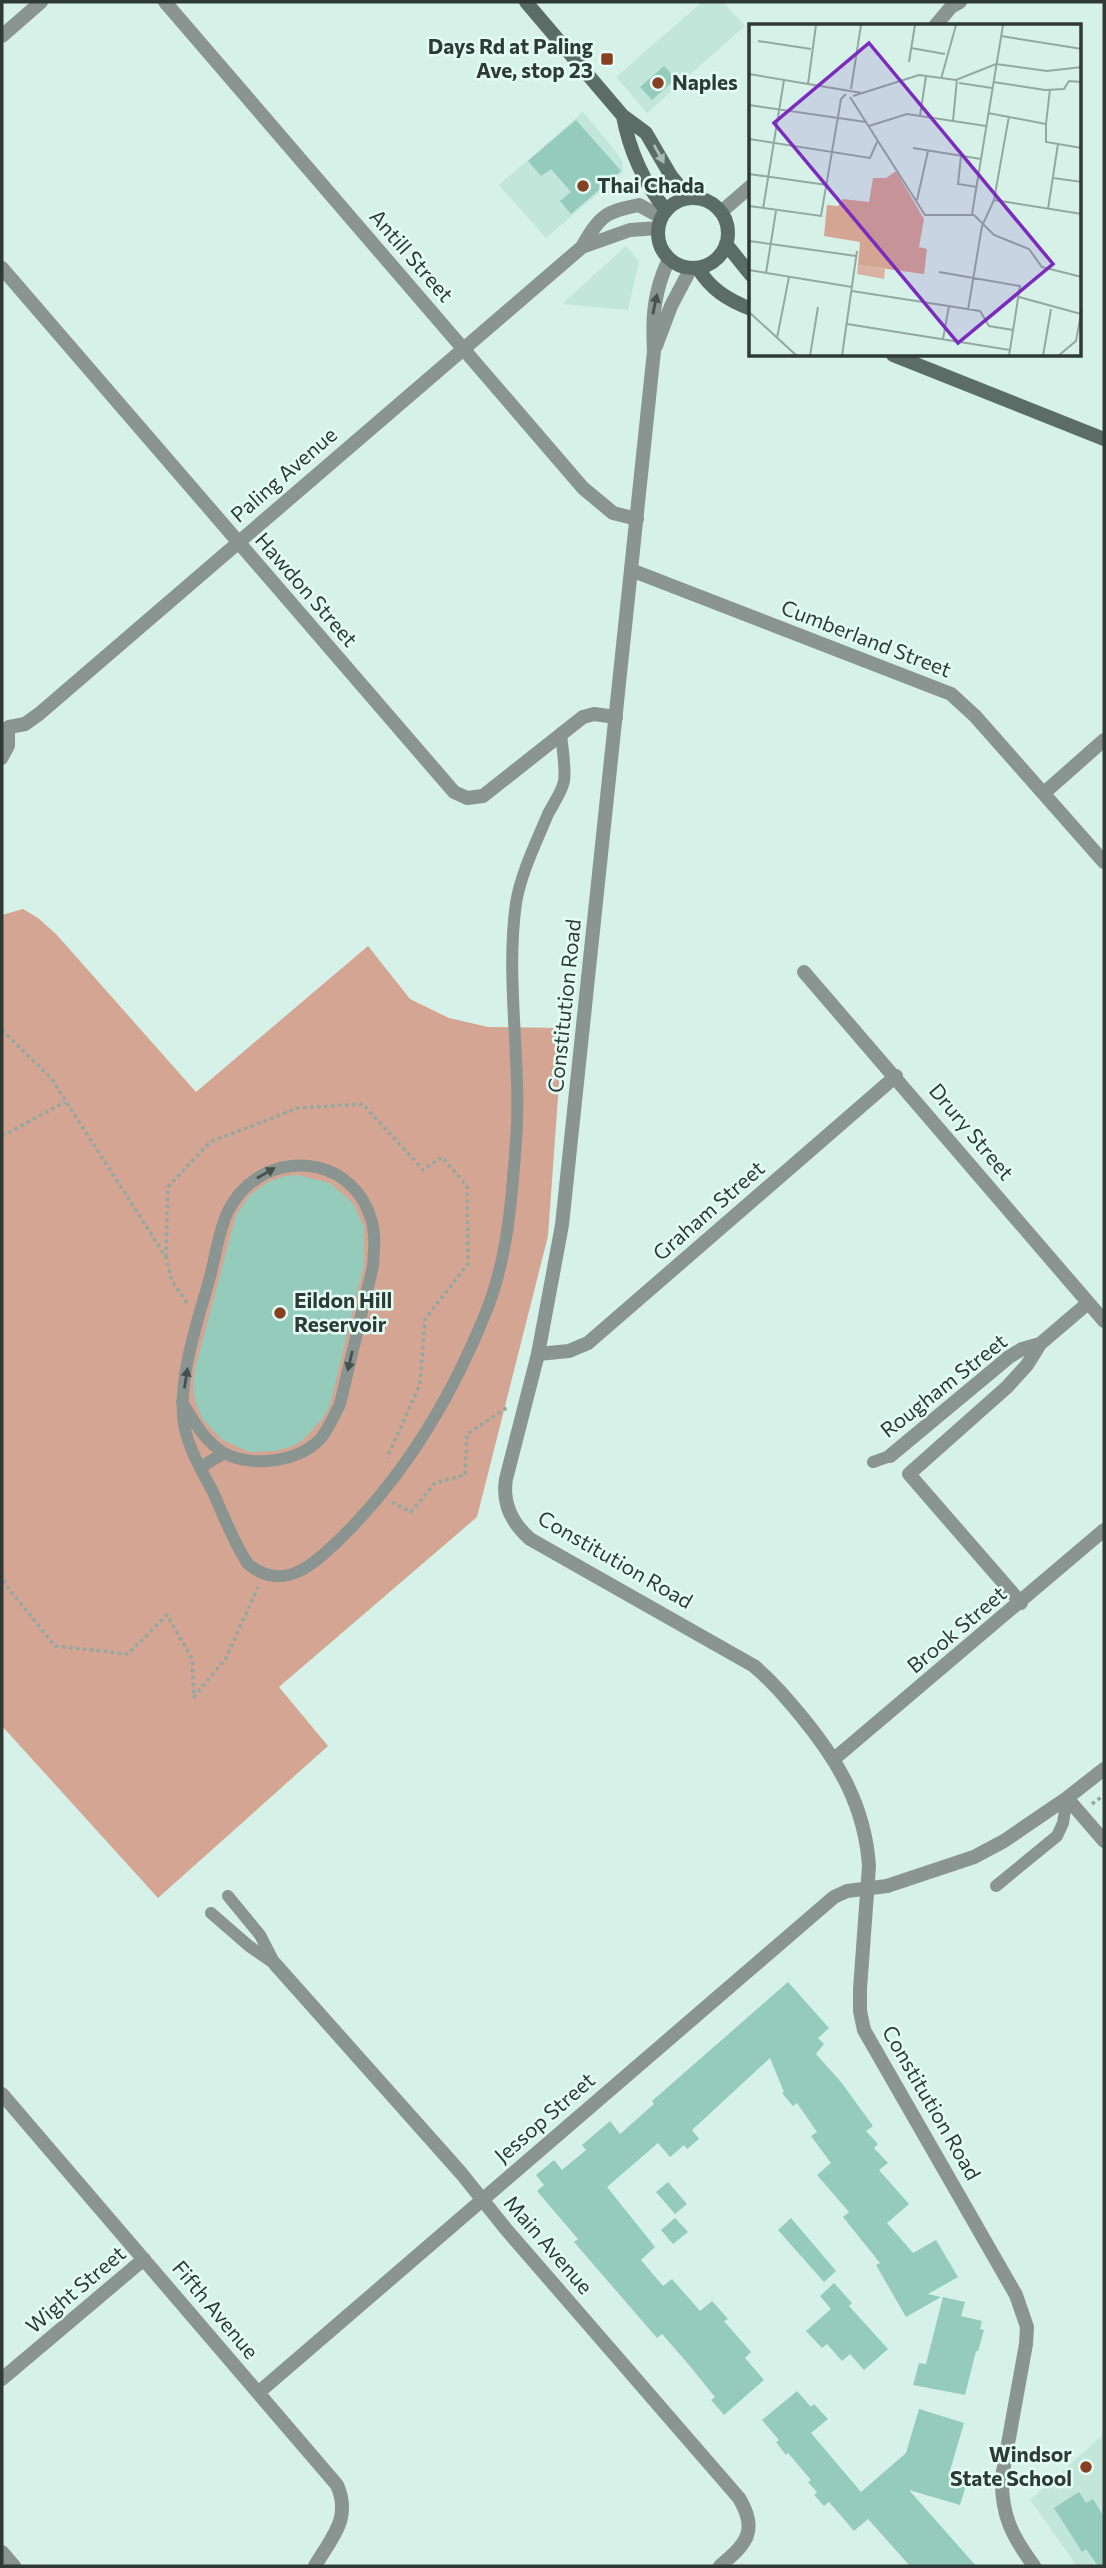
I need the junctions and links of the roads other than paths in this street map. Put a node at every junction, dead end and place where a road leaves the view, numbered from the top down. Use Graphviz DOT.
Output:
graph roads {
  1 [pos="41,2"];
  2 [pos="165,2"];
  3 [pos="526,2"];
  4 [pos="960,2"];
  5 [pos="937,24"];
  6 [pos="2,36"];
  7 [pos="623,116"];
  8 [pos="749,188"];
  9 [pos="689,198"];
  10 [pos="721,212"];
  11 [pos="662,218"];
  12 [pos="726,244"];
  13 [pos="582,247"];
  14 [pos="669,259"];
  15 [pos="2,268"];
  16 [pos="694,268"];
  17 [pos="749,273"];
  18 [pos="749,308"];
  19 [pos="463,348"];
  20 [pos="654,351"];
  21 [pos="898,357"];
  22 [pos="1104,439"];
  23 [pos="637,519"];
  24 [pos="238,543"];
  25 [pos="631,570"];
  26 [pos="616,717"];
  27 [pos="4,728"];
  28 [pos="561,733"];
  29 [pos="1104,740"];
  30 [pos="2,759"];
  31 [pos="1044,793"];
  32 [pos="1104,862"];
  33 [pos="804,972"];
  34 [pos="896,1076"];
  35 [pos="1088,1303"];
  36 [pos="1104,1321"];
  37 [pos="1040,1343"];
  38 [pos="538,1354"];
  39 [pos="182,1402"];
  40 [pos="224,1453"];
  41 [pos="890,1456"];
  42 [pos="873,1462"];
  43 [pos="201,1467"];
  44 [pos="1104,1530"];
  45 [pos="1021,1603"];
  46 [pos="834,1759"];
  47 [pos="1104,1769"];
  48 [pos="1068,1798"];
  49 [pos="1104,1841"];
  50 [pos="996,1886"];
  51 [pos="867,1889"];
  52 [pos="228,1896"];
  53 [pos="211,1913"];
  54 [pos="275,1964"];
  55 [pos="2,2094"];
  56 [pos="482,2200"];
  57 [pos="144,2259"];
  58 [pos="2,2379"];
  59 [pos="258,2393"];
  60 [pos="2,2552"];
  61 [pos="14,2566"];
  62 [pos="315,2566"];
  63 [pos="720,2566"];
  64 [pos="1034,2566"];
  1 -- 6 [label="street"];
  2 -- 19 [label="street, Antill Street"];
  3 -- 7 [label="main road"];
  4 -- 5 [label="street"];
  7 -- 9 [label="main road, one-way"];
  7 -- 11 [label="main road"];
  8 -- 10 [label="street"];
  9 -- 10 [label="main road"];
  9 -- 11 [label="main road"];
  10 -- 12 [label="main road"];
  11 -- 13 [label="street, Paling Avenue"];
  11 -- 13 [label="street, Paling Avenue"];
  11 -- 14 [label="main road"];
  12 -- 16 [label="main road"];
  12 -- 17 [label="main road"];
  13 -- 19 [label="street, Paling Avenue"];
  14 -- 16 [label="main road"];
  20 -- 14 [label="street, Constitution Road, one-way"];
  15 -- 24 [label="street, Hawdon Street"];
  16 -- 18 [label="main road"];
  16 -- 20 [label="street, Constitution Road"];
  19 -- 23 [label="street, Antill Street"];
  19 -- 24 [label="street, Paling Avenue"];
  20 -- 23 [label="street, Constitution Road"];
  21 -- 22 [label="main road"];
  23 -- 25 [label="street, Constitution Road"];
  24 -- 27 [label="street, Paling Avenue"];
  24 -- 28 [label="street, Hawdon Street"];
  25 -- 26 [label="street, Constitution Road"];
  25 -- 31 [label="street, Cumberland Street"];
  26 -- 28 [label="street, Hawdon Street"];
  26 -- 38 [label="street, Constitution Road"];
  27 -- 30 [label="lane, Paling Avenue"];
  28 -- 43 [label="lane"];
  29 -- 31 [label="street"];
  31 -- 32 [label="street, Cumberland Street"];
  33 -- 34 [label="street, Drury Street"];
  34 -- 35 [label="street, Drury Street"];
  34 -- 38 [label="street, Graham Street"];
  35 -- 36 [label="street, Drury Street"];
  35 -- 37 [label="street, Rougham Street"];
  37 -- 41 [label="street, Rougham Street"];
  37 -- 45 [label="street, Rougham Street"];
  38 -- 46 [label="street, Constitution Road"];
  39 -- 40 [label="lane"];
  39 -- 40 [label="lane, one-way"];
  39 -- 43 [label="lane"];
  40 -- 43 [label="lane"];
  41 -- 42 [label="lane, Rougham Street"];
  44 -- 45 [label="street, Brook Street"];
  45 -- 46 [label="street, Brook Street"];
  46 -- 51 [label="street, Constitution Road"];
  47 -- 48 [label="street, Jessop Street"];
  48 -- 49 [label="street"];
  48 -- 50 [label="lane"];
  48 -- 51 [label="street, Jessop Street"];
  51 -- 56 [label="street, Jessop Street"];
  51 -- 64 [label="street, Constitution Road"];
  52 -- 54 [label="lane, Main Avenue"];
  53 -- 54 [label="lane, Main Avenue"];
  54 -- 56 [label="street, Main Avenue"];
  55 -- 57 [label="street, Fifth Avenue"];
  56 -- 59 [label="street, Jessop Street"];
  56 -- 63 [label="street, Main Avenue"];
  57 -- 58 [label="street, Wight Street"];
  57 -- 59 [label="street, Fifth Avenue"];
  59 -- 62 [label="street, Fifth Avenue"];
  60 -- 61 [label="street"];
}
